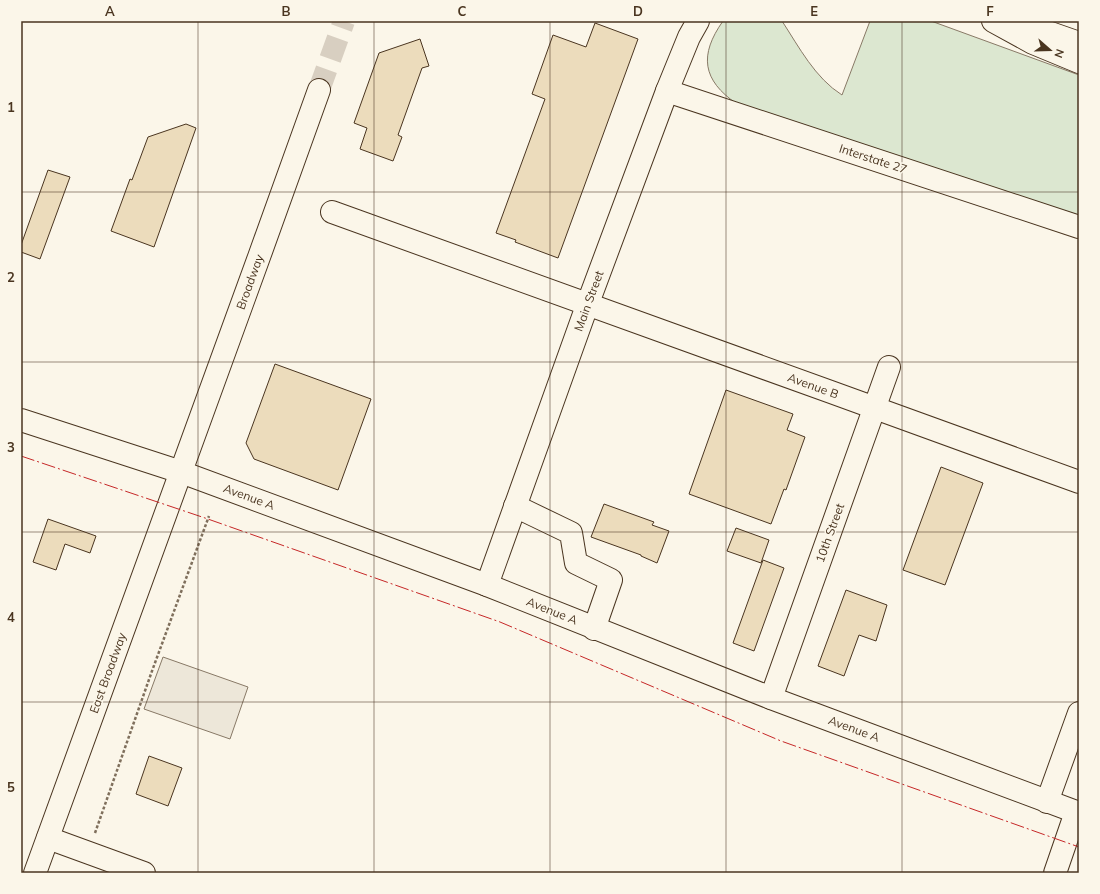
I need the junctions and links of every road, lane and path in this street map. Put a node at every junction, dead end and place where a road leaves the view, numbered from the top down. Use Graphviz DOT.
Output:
graph roads {
  1 [pos="698,21"];
  2 [pos="993,21"];
  3 [pos="1016,21"];
  4 [pos="1079,43"];
  5 [pos="1079,62"];
  6 [pos="319,90"];
  7 [pos="667,91"];
  8 [pos="332,212"];
  9 [pos="1079,227"];
  10 [pos="588,303"];
  11 [pos="889,368"];
  12 [pos="875,409"];
  13 [pos="21,420"];
  14 [pos="181,472"];
  15 [pos="1079,482"];
  16 [pos="515,506"];
  17 [pos="209,516"];
  18 [pos="486,585"];
  19 [pos="594,629"];
  20 [pos="771,698"];
  21 [pos="1079,713"];
  22 [pos="1047,802"];
  23 [pos="1078,813"];
  24 [pos="48,838"];
  25 [pos="88,852"];
  26 [pos="35,873"];
  27 [pos="144,873"];
  28 [pos="1055,873"];
  1 -- 7 [label="main road, Main Street"];
  2 -- 5 [label="main road"];
  3 -- 4 [label="main road"];
  6 -- 14 [label="main road, Broadway"];
  7 -- 9 [label="main road, Interstate 27"];
  7 -- 10 [label="main road, Main Street"];
  8 -- 10 [label="main road, Avenue B"];
  10 -- 12 [label="main road, Avenue B"];
  10 -- 16 [label="main road, Main Street"];
  11 -- 12 [label="main road, 10th Street"];
  12 -- 15 [label="main road, Avenue B"];
  12 -- 20 [label="main road, 10th Street"];
  13 -- 14 [label="main road, Avenue A"];
  14 -- 18 [label="main road, Avenue A"];
  14 -- 24 [label="main road, East Broadway"];
  16 -- 18 [label="main road, Main Street"];
  16 -- 19 [label="main road"];
  17 -- 25 [label="path"];
  18 -- 19 [label="main road, Avenue A"];
  19 -- 20 [label="main road, Avenue A"];
  20 -- 22 [label="main road, Avenue A"];
  21 -- 22 [label="main road"];
  22 -- 23 [label="main road, Avenue A"];
  23 -- 28 [label="main road"];
  24 -- 25 [label="main road"];
  24 -- 26 [label="main road, East Broadway"];
  25 -- 27 [label="main road"];
}
